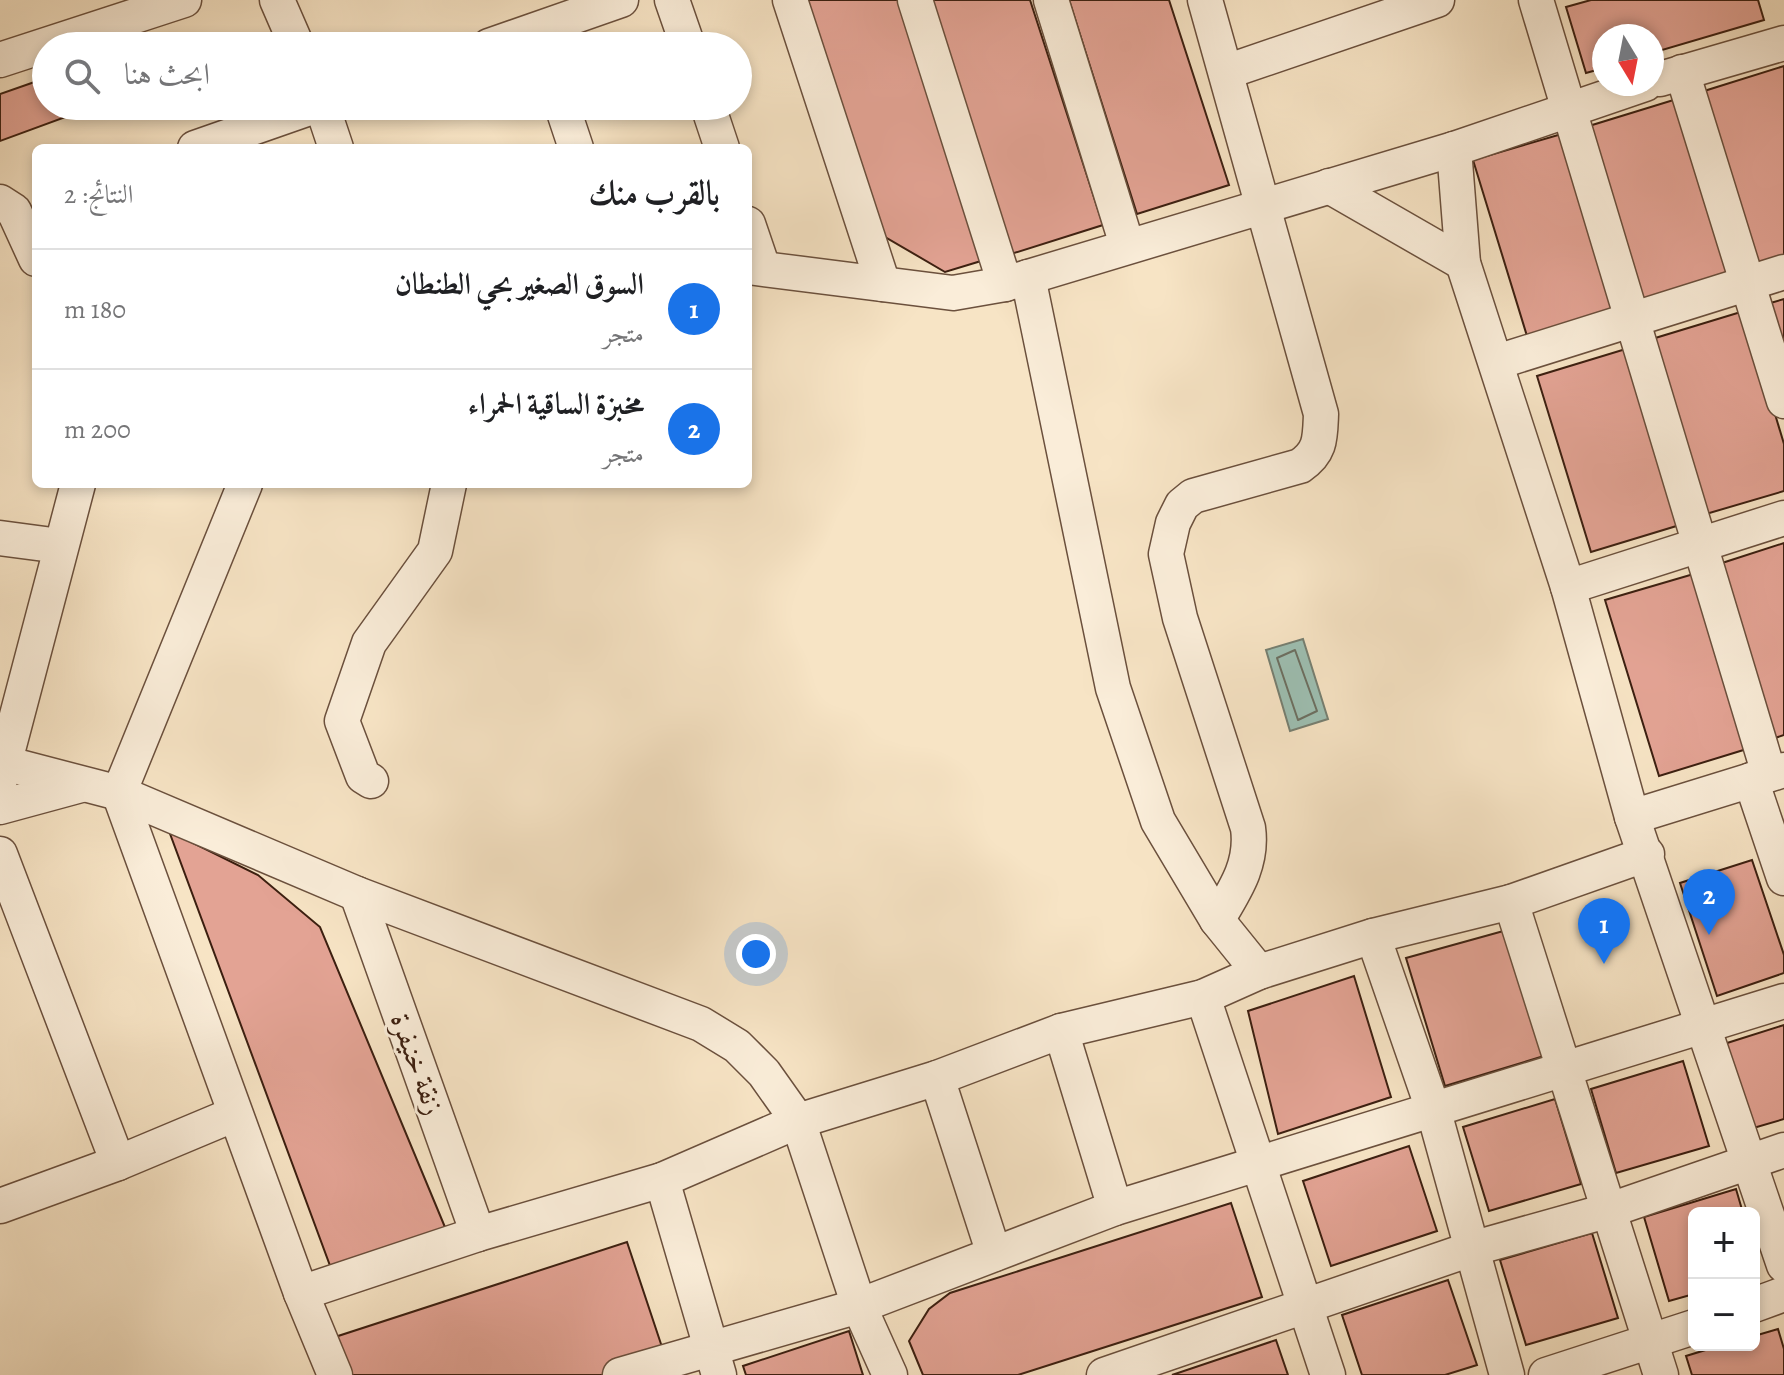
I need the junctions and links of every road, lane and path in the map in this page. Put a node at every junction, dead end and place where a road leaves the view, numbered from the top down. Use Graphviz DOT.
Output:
graph roads {
  1 [pos="184,0"];
  2 [pos="277,0"];
  3 [pos="621,0"];
  4 [pos="672,0"];
  5 [pos="790,0"];
  6 [pos="915,0"];
  7 [pos="1051,0"];
  8 [pos="1205,0"];
  9 [pos="1437,0"];
  10 [pos="1536,0"];
  11 [pos="122,10"];
  12 [pos="68,32"];
  13 [pos="291,32"];
  14 [pos="553,32"];
  15 [pos="683,32"];
  16 [pos="1784,43"];
  17 [pos="32,47"];
  18 [pos="0,60"];
  19 [pos="1226,72"];
  20 [pos="1667,77"];
  21 [pos="1609,96"];
  22 [pos="1571,109"];
  23 [pos="275,120"];
  24 [pos="327,120"];
  25 [pos="567,120"];
  26 [pos="713,120"];
  27 [pos="206,144"];
  28 [pos="335,144"];
  29 [pos="575,144"];
  30 [pos="721,144"];
  31 [pos="1454,149"];
  32 [pos="1329,186"];
  33 [pos="17,206"];
  34 [pos="1265,206"];
  35 [pos="1127,245"];
  36 [pos="752,246"];
  37 [pos="32,248"];
  38 [pos="1463,263"];
  39 [pos="756,268"];
  40 [pos="1784,272"];
  41 [pos="1016,280"];
  42 [pos="1749,282"];
  43 [pos="883,284"];
  44 [pos="1634,317"];
  45 [pos="1497,362"];
  46 [pos="1784,401"];
  47 [pos="77,488"];
  48 [pos="243,488"];
  49 [pos="448,488"];
  50 [pos="1784,518"];
  51 [pos="0,538"];
  52 [pos="1700,545"];
  53 [pos="60,546"];
  54 [pos="1568,587"];
  55 [pos="1,769"];
  56 [pos="1768,775"];
  57 [pos="371,781"];
  58 [pos="86,784"];
  59 [pos="119,793"];
  60 [pos="0,807"];
  61 [pos="1632,817"];
  62 [pos="0,854"];
  63 [pos="1647,854"];
  64 [pos="1784,878"];
  65 [pos="357,894"];
  66 [pos="1511,902"];
  67 [pos="1217,920"];
  68 [pos="1373,936"];
  69 [pos="1259,972"];
  70 [pos="1203,997"];
  71 [pos="1784,1001"];
  72 [pos="1704,1028"];
  73 [pos="1061,1031"];
  74 [pos="1565,1067"];
  75 [pos="937,1078"];
  76 [pos="1434,1112"];
  77 [pos="235,1114"];
  78 [pos="798,1121"];
  79 [pos="1784,1150"];
  80 [pos="118,1163"];
  81 [pos="1747,1163"];
  82 [pos="1258,1165"];
  83 [pos="662,1180"];
  84 [pos="0,1206"];
  85 [pos="1115,1208"];
  86 [pos="1610,1210"];
  87 [pos="478,1234"];
  88 [pos="1471,1249"];
  89 [pos="994,1254"];
  90 [pos="1784,1265"];
  91 [pos="301,1293"];
  92 [pos="1784,1294"];
  93 [pos="1760,1303"];
  94 [pos="859,1306"];
  95 [pos="1305,1308"];
  96 [pos="1688,1332"];
  97 [pos="1656,1359"];
  98 [pos="714,1361"];
  99 [pos="335,1375"];
  100 [pos="620,1375"];
  101 [pos="890,1375"];
  102 [pos="1104,1375"];
  103 [pos="1328,1375"];
  104 [pos="1507,1375"];
  105 [pos="1546,1375"];
  1 -- 11 [label="street"];
  2 -- 13 [label="street"];
  3 -- 14 [label="street"];
  4 -- 15 [label="street"];
  5 -- 43 [label="street"];
  6 -- 41 [label="street"];
  7 -- 35 [label="street"];
  8 -- 19 [label="street"];
  9 -- 19 [label="street"];
  10 -- 22 [label="street"];
  11 -- 12 [label="street"];
  16 -- 20 [label="street"];
  17 -- 18 [label="street"];
  19 -- 34 [label="street"];
  20 -- 42 [label="street"];
  21 -- 22 [label="street"];
  22 -- 31 [label="street"];
  22 -- 44 [label="street"];
  23 -- 27 [label="street"];
  24 -- 28 [label="street"];
  25 -- 29 [label="street"];
  26 -- 30 [label="street"];
  31 -- 32 [label="street"];
  31 -- 38 [label="street"];
  32 -- 34 [label="street"];
  32 -- 38 [label="street"];
  33 -- 37 [label="street"];
  34 -- 35 [label="street"];
  34 -- 67 [label="street"];
  35 -- 41 [label="street"];
  36 -- 39 [label="street"];
  38 -- 45 [label="street"];
  39 -- 43 [label="street"];
  40 -- 42 [label="street"];
  41 -- 43 [label="street"];
  41 -- 67 [label="street"];
  42 -- 44 [label="street"];
  42 -- 46 [label="street"];
  44 -- 45 [label="street"];
  44 -- 52 [label="street"];
  45 -- 54 [label="street"];
  47 -- 53 [label="street"];
  48 -- 59 [label="street"];
  49 -- 57 [label="street"];
  50 -- 52 [label="street"];
  51 -- 53 [label="street"];
  52 -- 54 [label="street"];
  52 -- 56 [label="street"];
  53 -- 55 [label="street"];
  54 -- 61 [label="street"];
  55 -- 58 [label="street"];
  56 -- 61 [label="street"];
  56 -- 64 [label="street"];
  58 -- 59 [label="street"];
  58 -- 60 [label="street"];
  59 -- 65 [label="street"];
  59 -- 77 [label="street"];
  61 -- 63 [label="street"];
  62 -- 80 [label="street"];
  63 -- 66 [label="street"];
  63 -- 72 [label="street"];
  65 -- 78 [label="street"];
  65 -- 87 [label="street, زنقة خنيفرة"];
  66 -- 68 [label="street"];
  66 -- 74 [label="street"];
  67 -- 69 [label="street"];
  68 -- 69 [label="street"];
  68 -- 76 [label="street"];
  69 -- 70 [label="street"];
  70 -- 73 [label="street"];
  70 -- 82 [label="street"];
  71 -- 72 [label="street"];
  72 -- 74 [label="street"];
  72 -- 81 [label="street"];
  73 -- 75 [label="street"];
  73 -- 85 [label="street"];
  74 -- 76 [label="street"];
  74 -- 86 [label="street"];
  75 -- 78 [label="street"];
  75 -- 89 [label="street"];
  76 -- 82 [label="street"];
  76 -- 88 [label="street"];
  77 -- 80 [label="street"];
  77 -- 91 [label="street"];
  78 -- 83 [label="street"];
  78 -- 94 [label="street"];
  79 -- 81 [label="street"];
  80 -- 84 [label="street"];
  81 -- 86 [label="street"];
  81 -- 90 [label="street"];
  82 -- 85 [label="street"];
  82 -- 95 [label="street"];
  83 -- 87 [label="street"];
  83 -- 98 [label="street"];
  85 -- 89 [label="street"];
  86 -- 88 [label="street"];
  86 -- 97 [label="street"];
  87 -- 91 [label="street"];
  88 -- 95 [label="street"];
  88 -- 104 [label="street"];
  89 -- 94 [label="street"];
  91 -- 99 [label="street"];
  92 -- 93 [label="street"];
  94 -- 98 [label="street"];
  94 -- 101 [label="street"];
  95 -- 102 [label="street"];
  95 -- 103 [label="street"];
  96 -- 97 [label="street"];
  97 -- 105 [label="street"];
  98 -- 100 [label="street"];
}
